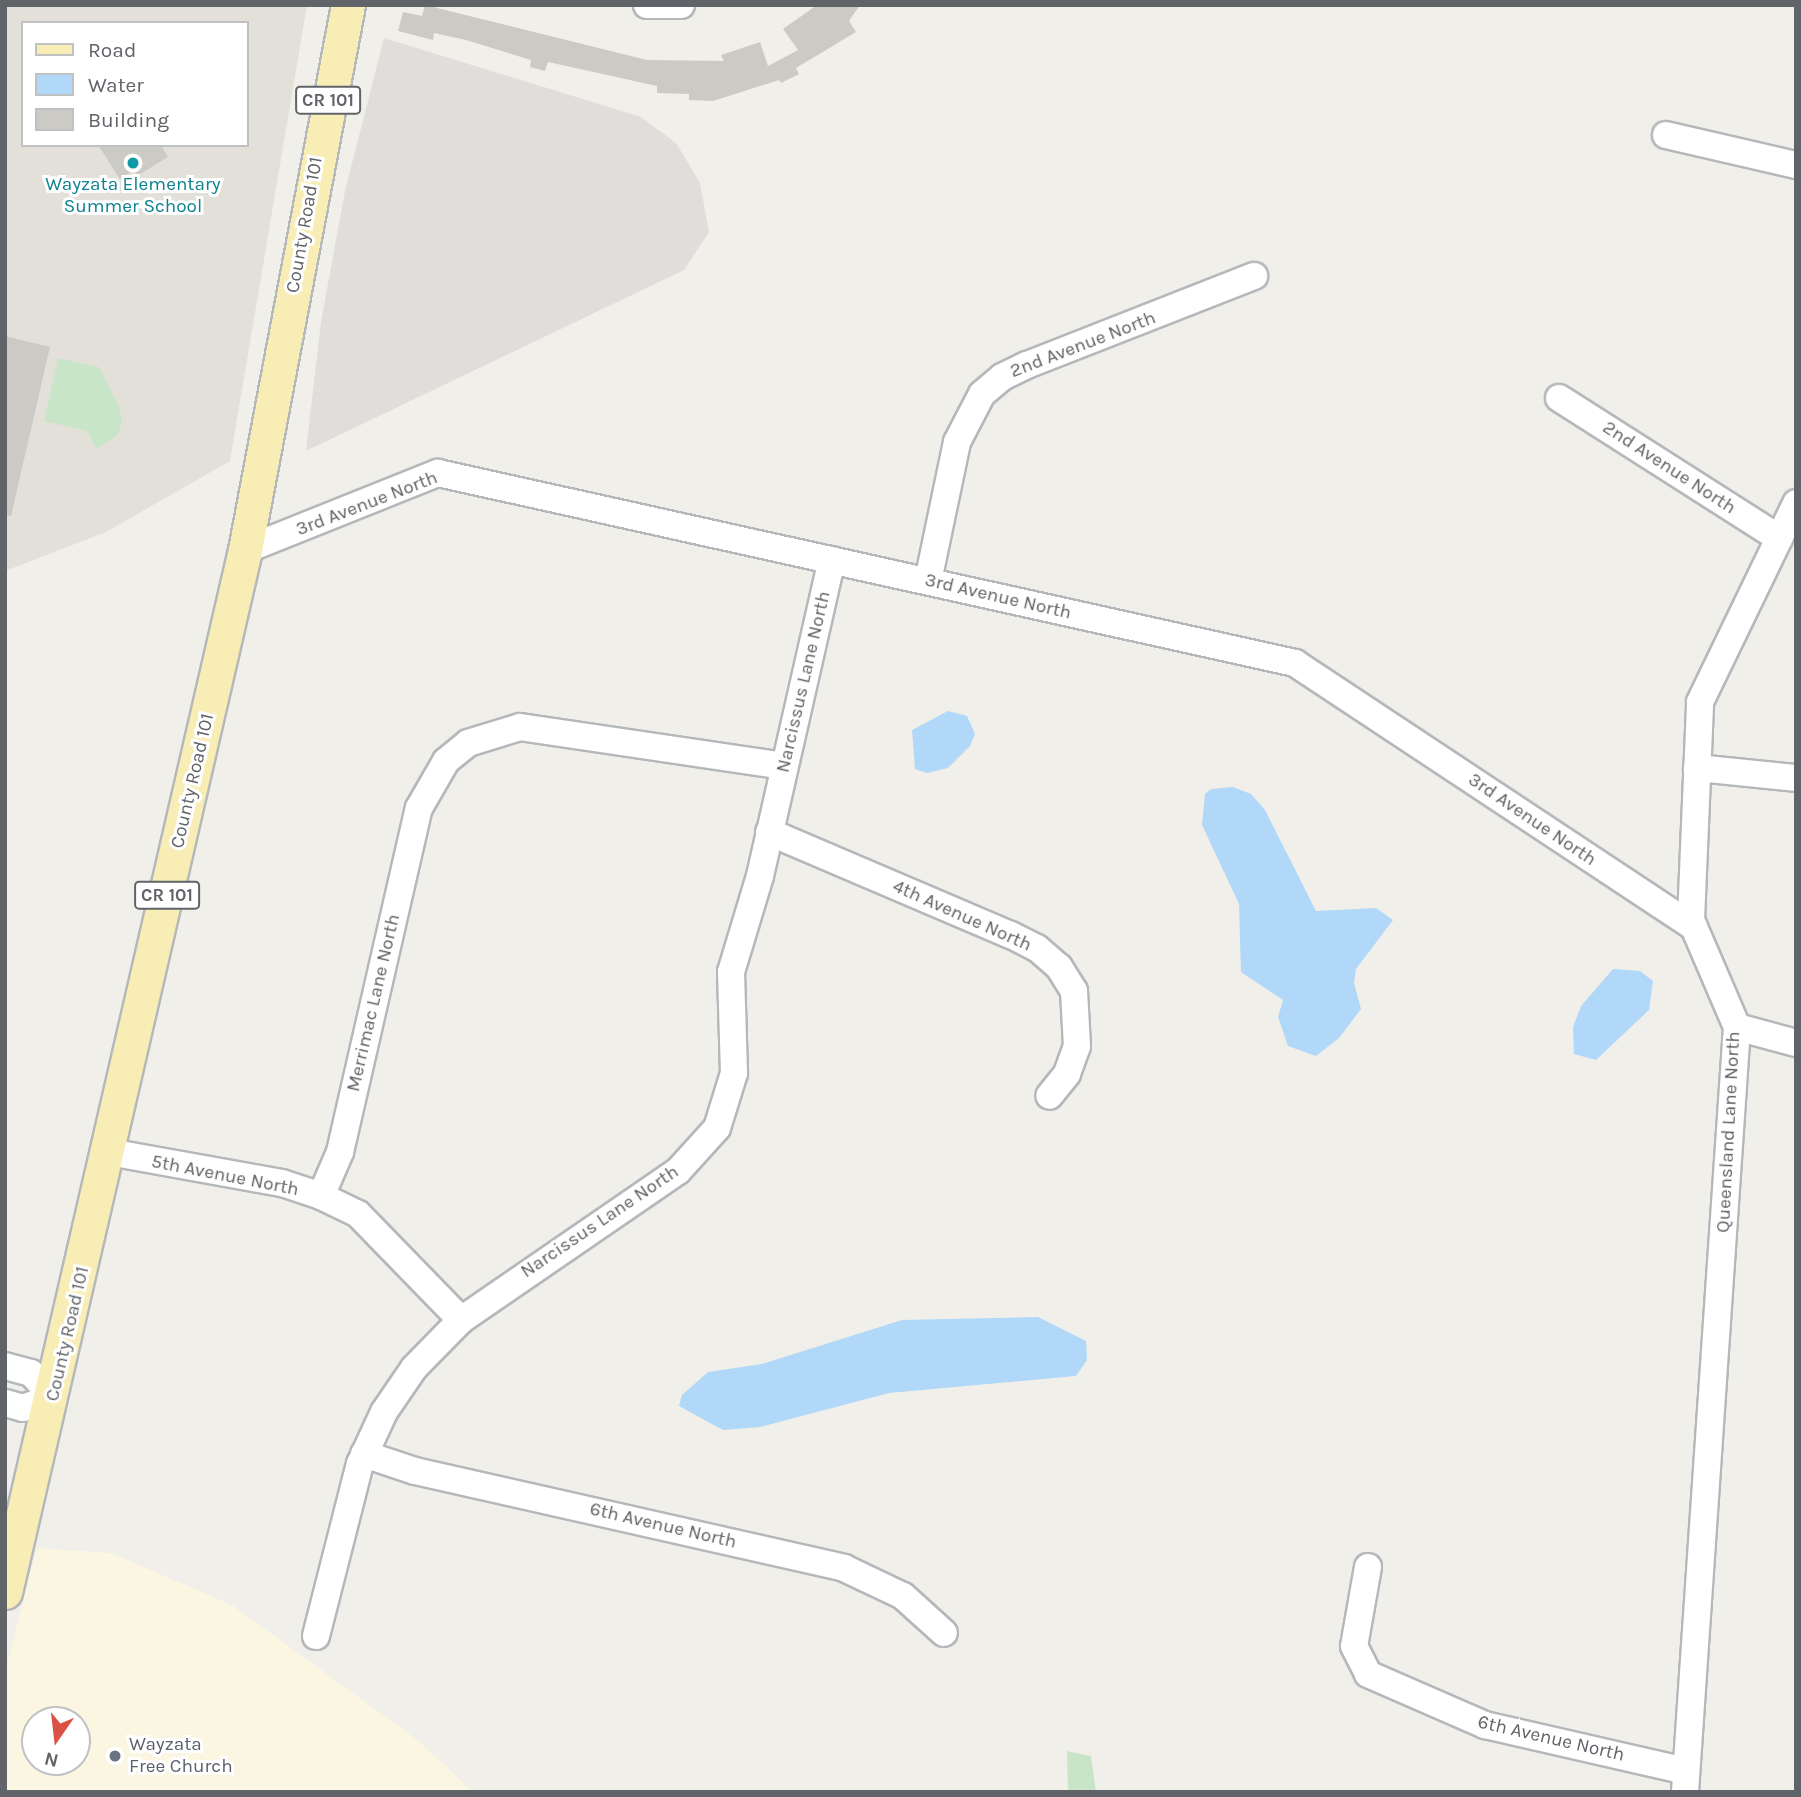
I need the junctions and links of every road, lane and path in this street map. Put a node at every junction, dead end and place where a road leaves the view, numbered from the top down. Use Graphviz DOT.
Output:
graph roads {
  1 [pos="348,5"];
  2 [pos="647,5"];
  3 [pos="681,5"];
  4 [pos="1666,135"];
  5 [pos="1796,165"];
  6 [pos="1254,276"];
  7 [pos="1559,398"];
  8 [pos="1796,503"];
  9 [pos="1779,538"];
  10 [pos="245,550"];
  11 [pos="832,559"];
  12 [pos="928,581"];
  13 [pos="784,766"];
  14 [pos="1697,768"];
  15 [pos="1796,778"];
  16 [pos="769,832"];
  17 [pos="1693,927"];
  18 [pos="1737,1027"];
  19 [pos="1796,1043"];
  20 [pos="1049,1096"];
  21 [pos="109,1152"];
  22 [pos="321,1196"];
  23 [pos="461,1320"];
  24 [pos="5,1366"];
  25 [pos="53,1396"];
  26 [pos="5,1404"];
  27 [pos="364,1454"];
  28 [pos="1368,1567"];
  29 [pos="5,1592"];
  30 [pos="944,1633"];
  31 [pos="316,1636"];
  32 [pos="1686,1781"];
  1 -- 10 [label="main road, County Road 101 / CR 101"];
  2 -- 3 [label="street"];
  4 -- 5 [label="street"];
  6 -- 12 [label="street, 2nd Avenue North"];
  7 -- 9 [label="street, 2nd Avenue North"];
  8 -- 9 [label="street, Queensland Lane North"];
  9 -- 14 [label="street, Queensland Lane North"];
  10 -- 11 [label="street, 3rd Avenue North"];
  10 -- 21 [label="main road, County Road 101 / CR 101"];
  11 -- 12 [label="street, 3rd Avenue North"];
  11 -- 13 [label="street, Narcissus Lane North"];
  12 -- 17 [label="street, 3rd Avenue North"];
  13 -- 16 [label="street, Narcissus Lane North"];
  13 -- 22 [label="street, Merrimac Lane North"];
  14 -- 15 [label="street"];
  14 -- 17 [label="street, Queensland Lane North"];
  16 -- 20 [label="street, 4th Avenue North"];
  16 -- 23 [label="street, Narcissus Lane North"];
  17 -- 18 [label="street, Queensland Lane North"];
  18 -- 19 [label="street"];
  18 -- 32 [label="street, Queensland Lane North"];
  21 -- 22 [label="street, 5th Avenue North"];
  21 -- 25 [label="main road, County Road 101 / CR 101"];
  22 -- 23 [label="street, 5th Avenue North"];
  23 -- 27 [label="street, Narcissus Lane North"];
  24 -- 25 [label="street"];
  25 -- 26 [label="street"];
  25 -- 29 [label="main road, County Road 101 / CR 101"];
  27 -- 30 [label="street, 6th Avenue North"];
  27 -- 31 [label="street, Narcissus Lane North"];
  28 -- 32 [label="street, 6th Avenue North"];
}
